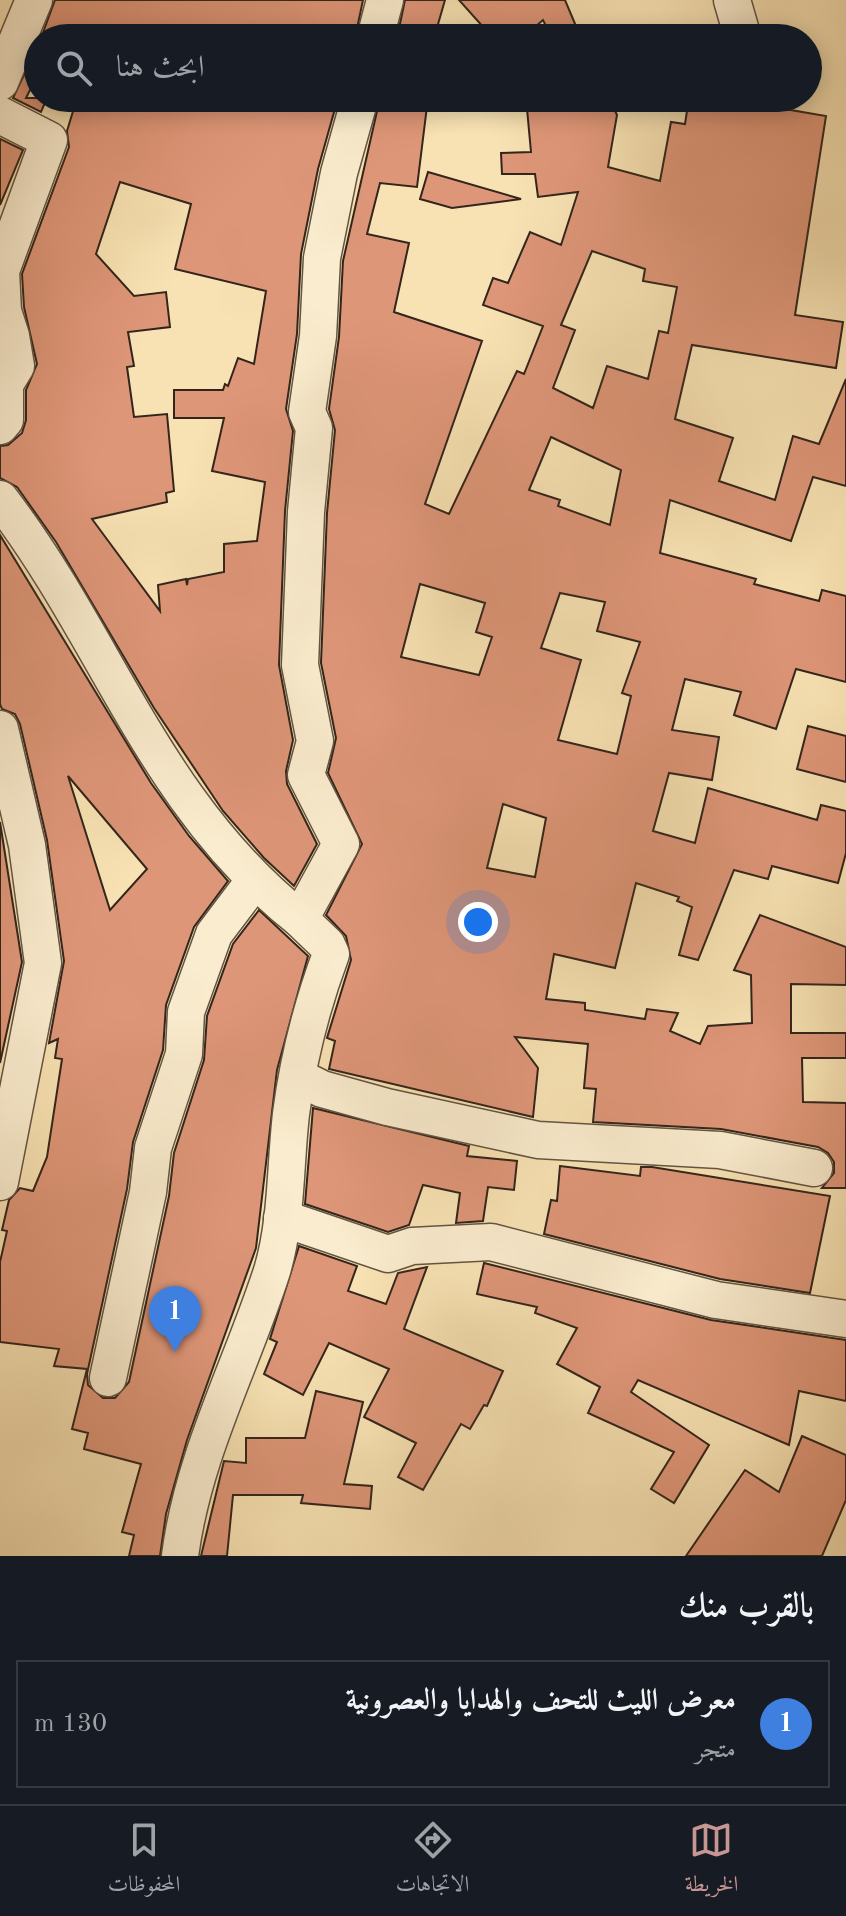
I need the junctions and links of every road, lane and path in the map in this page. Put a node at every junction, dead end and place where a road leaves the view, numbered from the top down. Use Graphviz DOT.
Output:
graph roads {
  1 [pos="34,0"];
  2 [pos="385,0"];
  3 [pos="732,0"];
  4 [pos="24,24"];
  5 [pos="24,24"];
  6 [pos="379,24"];
  7 [pos="739,24"];
  8 [pos="0,82"];
  9 [pos="356,112"];
  10 [pos="0,115"];
  11 [pos="0,426"];
  12 [pos="0,499"];
  13 [pos="0,729"];
  14 [pos="254,881"];
  15 [pos="300,919"];
  16 [pos="298,1077"];
  17 [pos="814,1168"];
  18 [pos="0,1182"];
  19 [pos="282,1218"];
  20 [pos="846,1319"];
  21 [pos="108,1378"];
  22 [pos="180,1556"];
  1 -- 5 [label="street"];
  2 -- 6 [label="street"];
  3 -- 7 [label="street"];
  4 -- 8 [label="street"];
  9 -- 15 [label="street"];
  10 -- 11 [label="street"];
  12 -- 14 [label="street"];
  13 -- 18 [label="street"];
  14 -- 15 [label="street"];
  14 -- 21 [label="street"];
  15 -- 16 [label="street"];
  16 -- 17 [label="street"];
  16 -- 19 [label="street"];
  19 -- 20 [label="street"];
  19 -- 22 [label="street"];
}
